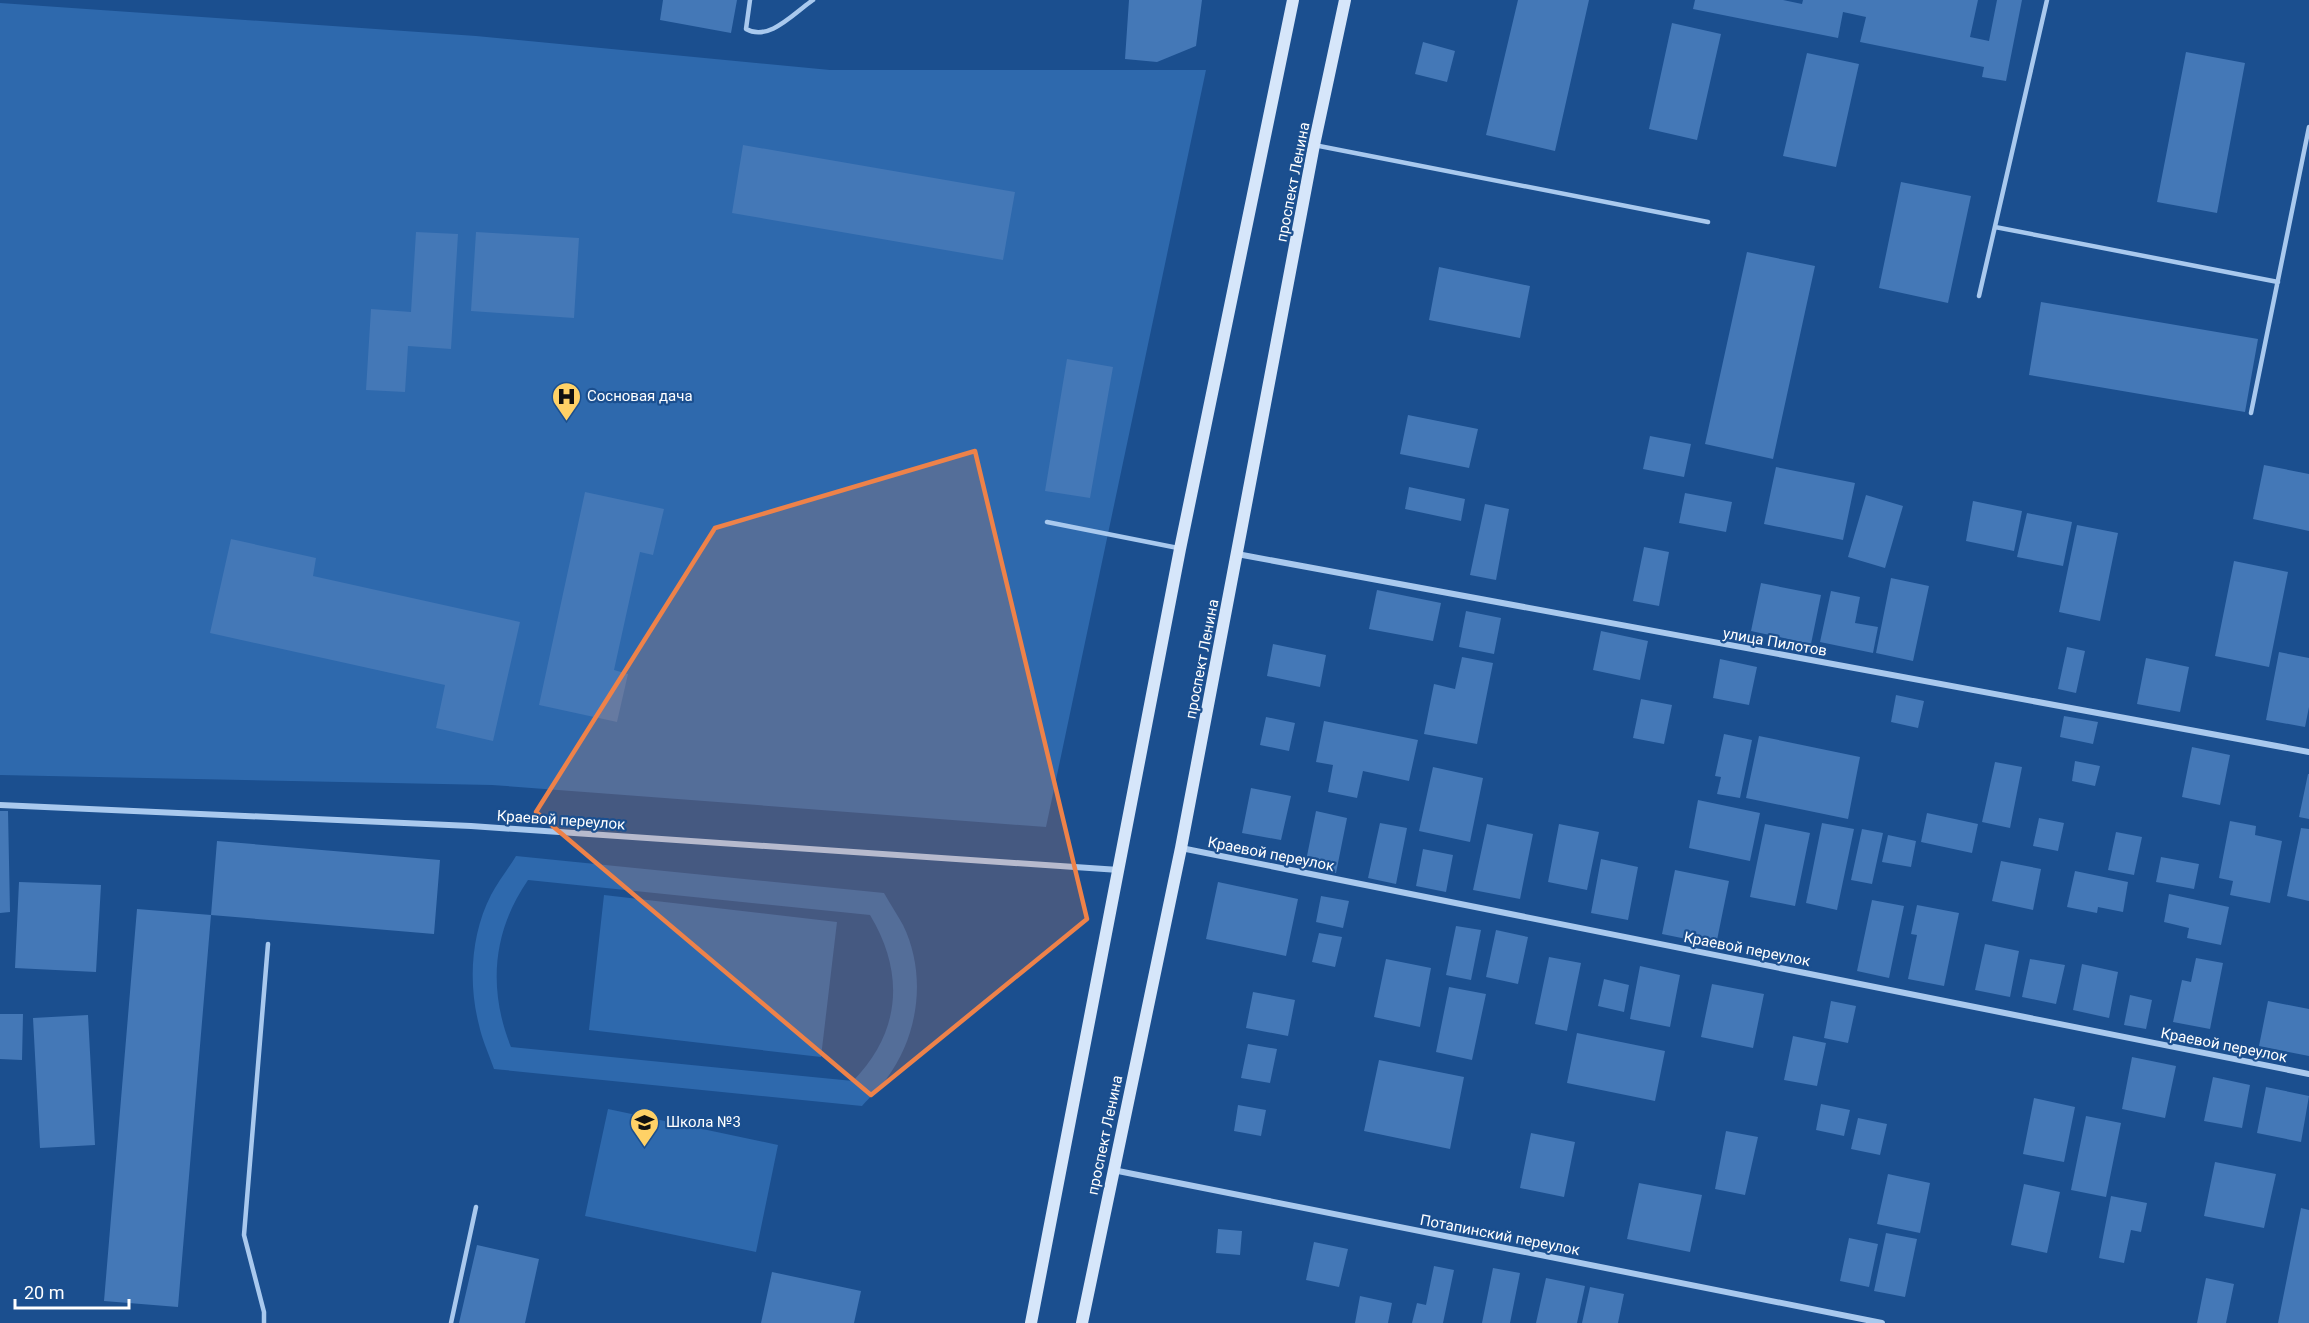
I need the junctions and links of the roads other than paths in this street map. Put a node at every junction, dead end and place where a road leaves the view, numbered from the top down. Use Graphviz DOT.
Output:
graph roads {
  1 [pos="750,0"];
  2 [pos="813,0"];
  3 [pos="1293,0"];
  4 [pos="1345,0"];
  5 [pos="2047,0"];
  6 [pos="2309,127"];
  7 [pos="1314,145"];
  8 [pos="1708,222"];
  9 [pos="1995,227"];
  10 [pos="2278,282"];
  11 [pos="1979,296"];
  12 [pos="2251,413"];
  13 [pos="1047,522"];
  14 [pos="1180,549"];
  15 [pos="1237,554"];
  16 [pos="2309,752"];
  17 [pos="0,805"];
  18 [pos="1181,848"];
  19 [pos="1120,870"];
  20 [pos="268,944"];
  21 [pos="2309,1074"];
  22 [pos="1113,1170"];
  23 [pos="476,1207"];
  24 [pos="264,1323"];
  25 [pos="451,1323"];
  26 [pos="1031,1323"];
  27 [pos="1082,1323"];
  28 [pos="1882,1323"];
  1 -- 2 [label="lane"];
  3 -- 14 [label="main road"];
  4 -- 7 [label="main road, проспект Ленина"];
  5 -- 9 [label="lane"];
  6 -- 10 [label="lane"];
  7 -- 8 [label="lane"];
  7 -- 15 [label="main road, проспект Ленина"];
  9 -- 10 [label="lane"];
  9 -- 11 [label="lane"];
  10 -- 12 [label="lane"];
  13 -- 14 [label="lane"];
  14 -- 19 [label="main road"];
  15 -- 16 [label="street, улица Пилотов"];
  15 -- 18 [label="main road, проспект Ленина"];
  17 -- 19 [label="street, Краевой переулок"];
  18 -- 21 [label="street, Краевой переулок"];
  18 -- 22 [label="main road, проспект Ленина"];
  19 -- 26 [label="main road"];
  20 -- 24 [label="lane"];
  22 -- 27 [label="main road, проспект Ленина"];
  22 -- 28 [label="street, Потапинский переулок"];
  23 -- 25 [label="lane"];
}
